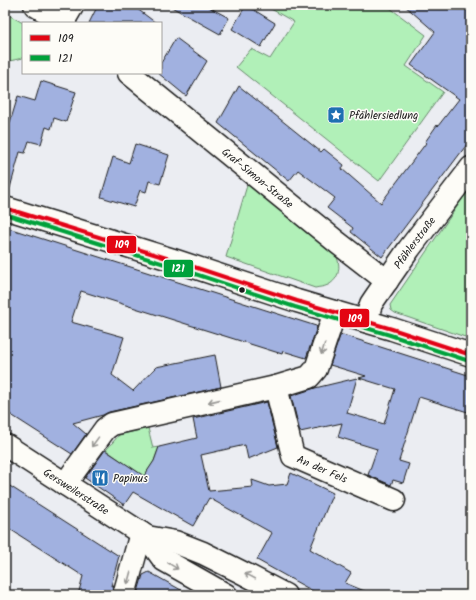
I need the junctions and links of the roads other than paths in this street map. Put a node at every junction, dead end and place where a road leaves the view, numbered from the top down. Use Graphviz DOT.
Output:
graph roads {
  1 [pos="35,5"];
  2 [pos="67,17"];
  3 [pos="130,74"];
  4 [pos="471,168"];
  5 [pos="5,208"];
  6 [pos="387,281"];
  7 [pos="335,312"];
  8 [pos="366,321"];
  9 [pos="471,355"];
  10 [pos="276,387"];
  11 [pos="5,445"];
  12 [pos="65,484"];
  13 [pos="394,500"];
  14 [pos="144,535"];
  15 [pos="124,595"];
  16 [pos="226,595"];
  17 [pos="285,595"];
  1 -- 2 [label="street"];
  3 -- 6 [label="street, Graf-Simon-Straße"];
  4 -- 6 [label="street, Pfählerstraße"];
  5 -- 7 [label="street"];
  6 -- 8 [label="street, Pfählerstraße"];
  7 -- 8 [label="street"];
  7 -- 10 [label="street, one-way"];
  8 -- 9 [label="street"];
  10 -- 12 [label="street, one-way"];
  10 -- 13 [label="street, An der Fels"];
  11 -- 12 [label="street, Gersweilerstraße"];
  12 -- 14 [label="street, Gersweilerstraße"];
  14 -- 15 [label="street, one-way"];
  14 -- 16 [label="street, Gersweilerstraße, one-way"];
  17 -- 14 [label="street, Gersweilerstraße, one-way"];
}
